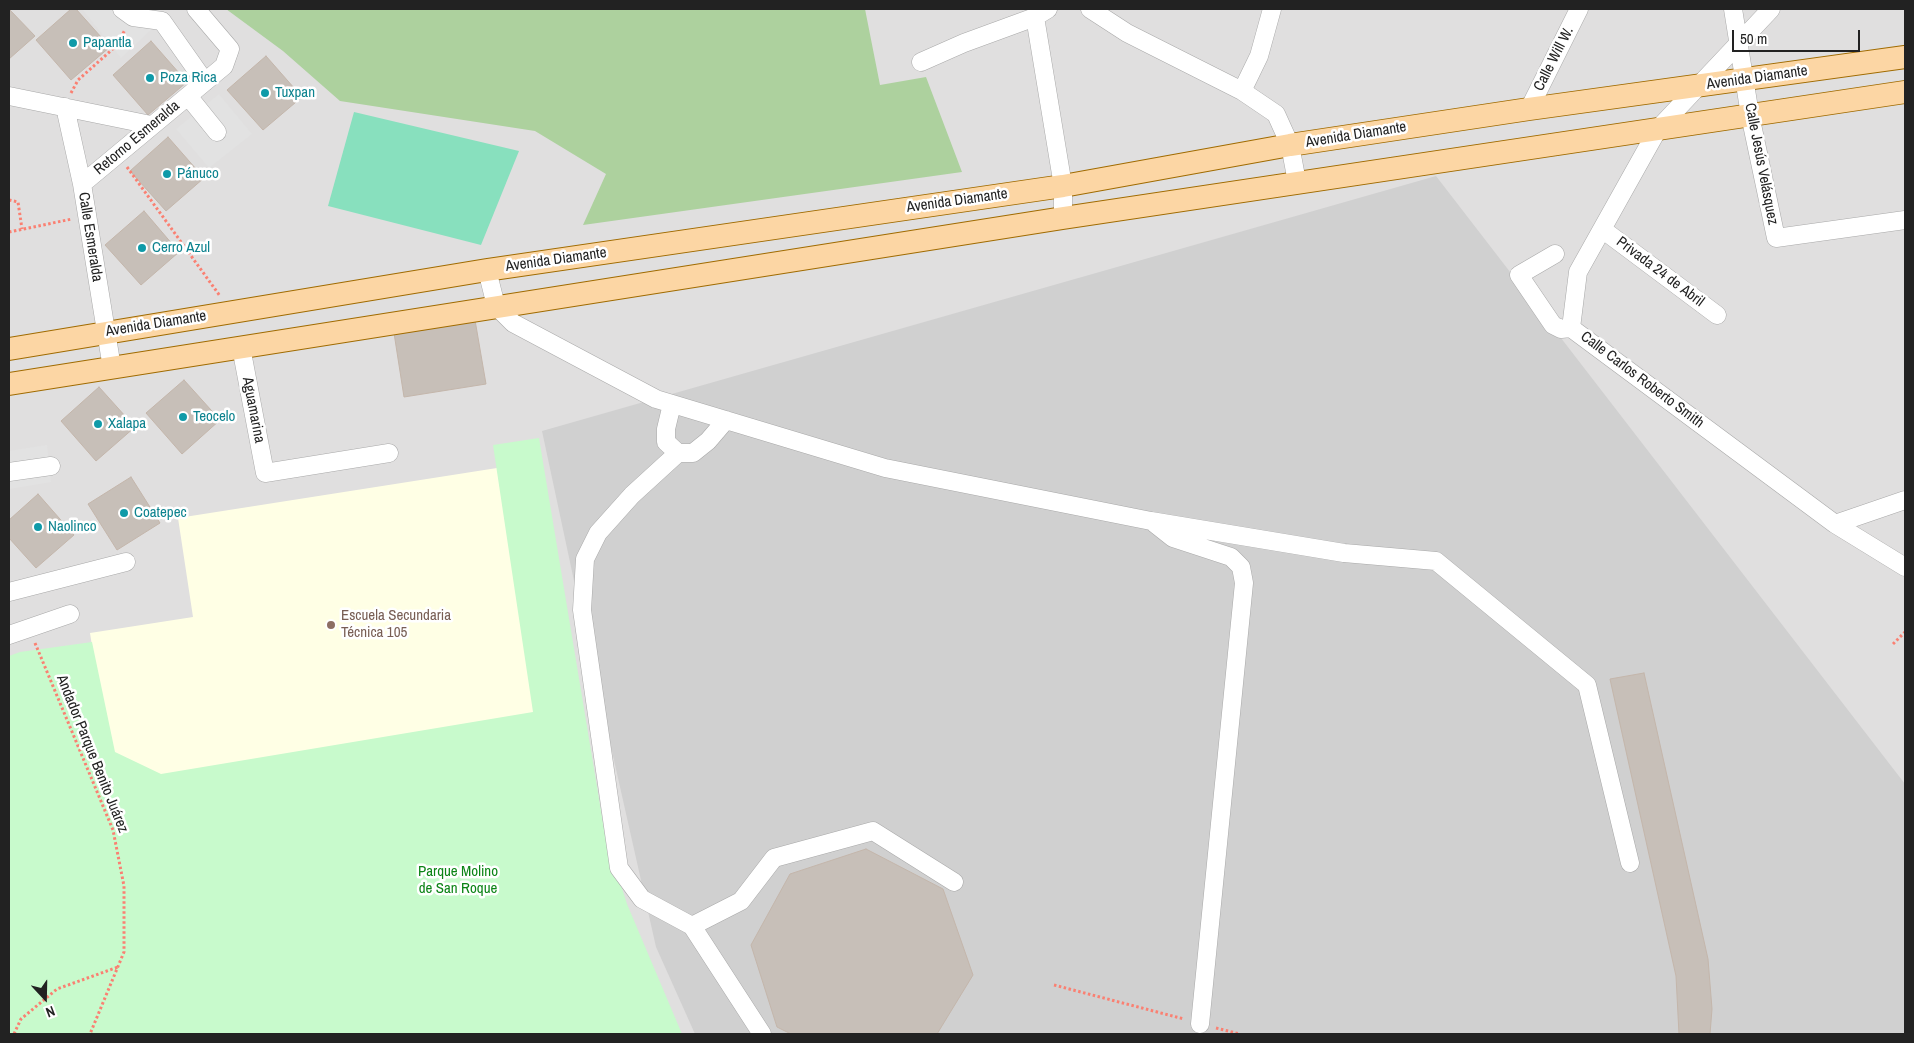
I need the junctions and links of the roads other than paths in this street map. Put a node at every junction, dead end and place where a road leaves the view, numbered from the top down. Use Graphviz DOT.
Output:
graph roads {
  1 [pos="196,9"];
  2 [pos="1090,9"];
  3 [pos="1272,9"];
  4 [pos="1579,9"];
  5 [pos="1734,9"];
  6 [pos="1771,9"];
  7 [pos="127,13"];
  8 [pos="1042,13"];
  9 [pos="1739,42"];
  10 [pos="1905,57"];
  11 [pos="921,62"];
  12 [pos="1745,79"];
  13 [pos="205,82"];
  14 [pos="1698,86"];
  15 [pos="1242,91"];
  16 [pos="1905,92"];
  17 [pos="9,96"];
  18 [pos="188,96"];
  19 [pos="65,107"];
  20 [pos="1529,109"];
  21 [pos="1750,115"];
  22 [pos="151,125"];
  23 [pos="1658,129"];
  24 [pos="217,132"];
  25 [pos="1290,145"];
  26 [pos="1297,182"];
  27 [pos="82,184"];
  28 [pos="1063,186"];
  29 [pos="1063,218"];
  30 [pos="1905,220"];
  31 [pos="1602,229"];
  32 [pos="1555,254"];
  33 [pos="487,270"];
  34 [pos="320,298"];
  35 [pos="496,306"];
  36 [pos="1717,314"];
  37 [pos="1571,328"];
  38 [pos="105,332"];
  39 [pos="326,334"];
  40 [pos="241,346"];
  41 [pos="9,348"];
  42 [pos="112,368"];
  43 [pos="9,384"];
  44 [pos="672,404"];
  45 [pos="726,420"];
  46 [pos="389,453"];
  47 [pos="678,453"];
  48 [pos="51,466"];
  49 [pos="9,472"];
  50 [pos="1905,500"];
  51 [pos="1152,521"];
  52 [pos="1835,524"];
  53 [pos="126,562"];
  54 [pos="1905,567"];
  55 [pos="9,592"];
  56 [pos="70,614"];
  57 [pos="9,634"];
  58 [pos="1630,862"];
  59 [pos="954,882"];
  60 [pos="692,926"];
  61 [pos="1200,1024"];
  62 [pos="762,1034"];
  1 -- 13 [label="street, Retorno Esmeralda"];
  2 -- 15 [label="street"];
  3 -- 15 [label="street"];
  4 -- 20 [label="street, Calle Will W."];
  5 -- 9 [label="street, Calle Jesús Velásquez"];
  6 -- 9 [label="street, Calle Carlos Roberto Smith"];
  7 -- 13 [label="street"];
  8 -- 11 [label="street"];
  8 -- 28 [label="street"];
  9 -- 12 [label="street, Calle Jesús Velásquez"];
  9 -- 14 [label="street, Calle Carlos Roberto Smith"];
  10 -- 12 [label="main road, Avenida Diamante"];
  12 -- 14 [label="main road, Avenida Diamante"];
  12 -- 21 [label="street, Calle Jesús Velásquez"];
  13 -- 18 [label="street, Retorno Esmeralda"];
  14 -- 20 [label="main road, Avenida Diamante"];
  14 -- 23 [label="street, Calle Carlos Roberto Smith"];
  15 -- 25 [label="street"];
  16 -- 21 [label="main road"];
  17 -- 19 [label="street"];
  18 -- 22 [label="street, Retorno Esmeralda"];
  18 -- 24 [label="street"];
  19 -- 22 [label="street"];
  19 -- 27 [label="street, Calle Esmeralda"];
  20 -- 25 [label="main road, Avenida Diamante"];
  21 -- 23 [label="main road"];
  21 -- 30 [label="street, Calle Jesús Velásquez"];
  22 -- 27 [label="street, Retorno Esmeralda"];
  23 -- 26 [label="main road"];
  23 -- 31 [label="street, Calle Carlos Roberto Smith"];
  25 -- 26 [label="street"];
  25 -- 28 [label="main road, Avenida Diamante"];
  26 -- 29 [label="main road"];
  27 -- 38 [label="street, Calle Esmeralda"];
  28 -- 29 [label="street"];
  28 -- 33 [label="main road, Avenida Diamante"];
  29 -- 35 [label="main road"];
  31 -- 36 [label="street, Privada 24 de Abril"];
  31 -- 37 [label="street, Calle Carlos Roberto Smith"];
  32 -- 37 [label="street"];
  33 -- 34 [label="main road, Avenida Diamante"];
  33 -- 35 [label="street"];
  34 -- 38 [label="main road, Avenida Diamante"];
  34 -- 39 [label="main road"];
  35 -- 39 [label="main road"];
  35 -- 44 [label="street"];
  37 -- 52 [label="street, Calle Carlos Roberto Smith"];
  38 -- 41 [label="main road, Avenida Diamante"];
  38 -- 42 [label="street, Calle Esmeralda"];
  39 -- 40 [label="main road"];
  40 -- 42 [label="main road"];
  40 -- 46 [label="street, Aguamarina"];
  42 -- 43 [label="main road"];
  44 -- 45 [label="street"];
  44 -- 47 [label="street"];
  45 -- 47 [label="street"];
  45 -- 51 [label="street"];
  47 -- 60 [label="street"];
  48 -- 49 [label="street"];
  50 -- 52 [label="street"];
  51 -- 58 [label="street"];
  51 -- 61 [label="street"];
  52 -- 54 [label="street, Calle Carlos Roberto Smith"];
  53 -- 55 [label="street"];
  56 -- 57 [label="street"];
  59 -- 60 [label="street"];
  60 -- 62 [label="street"];
}
